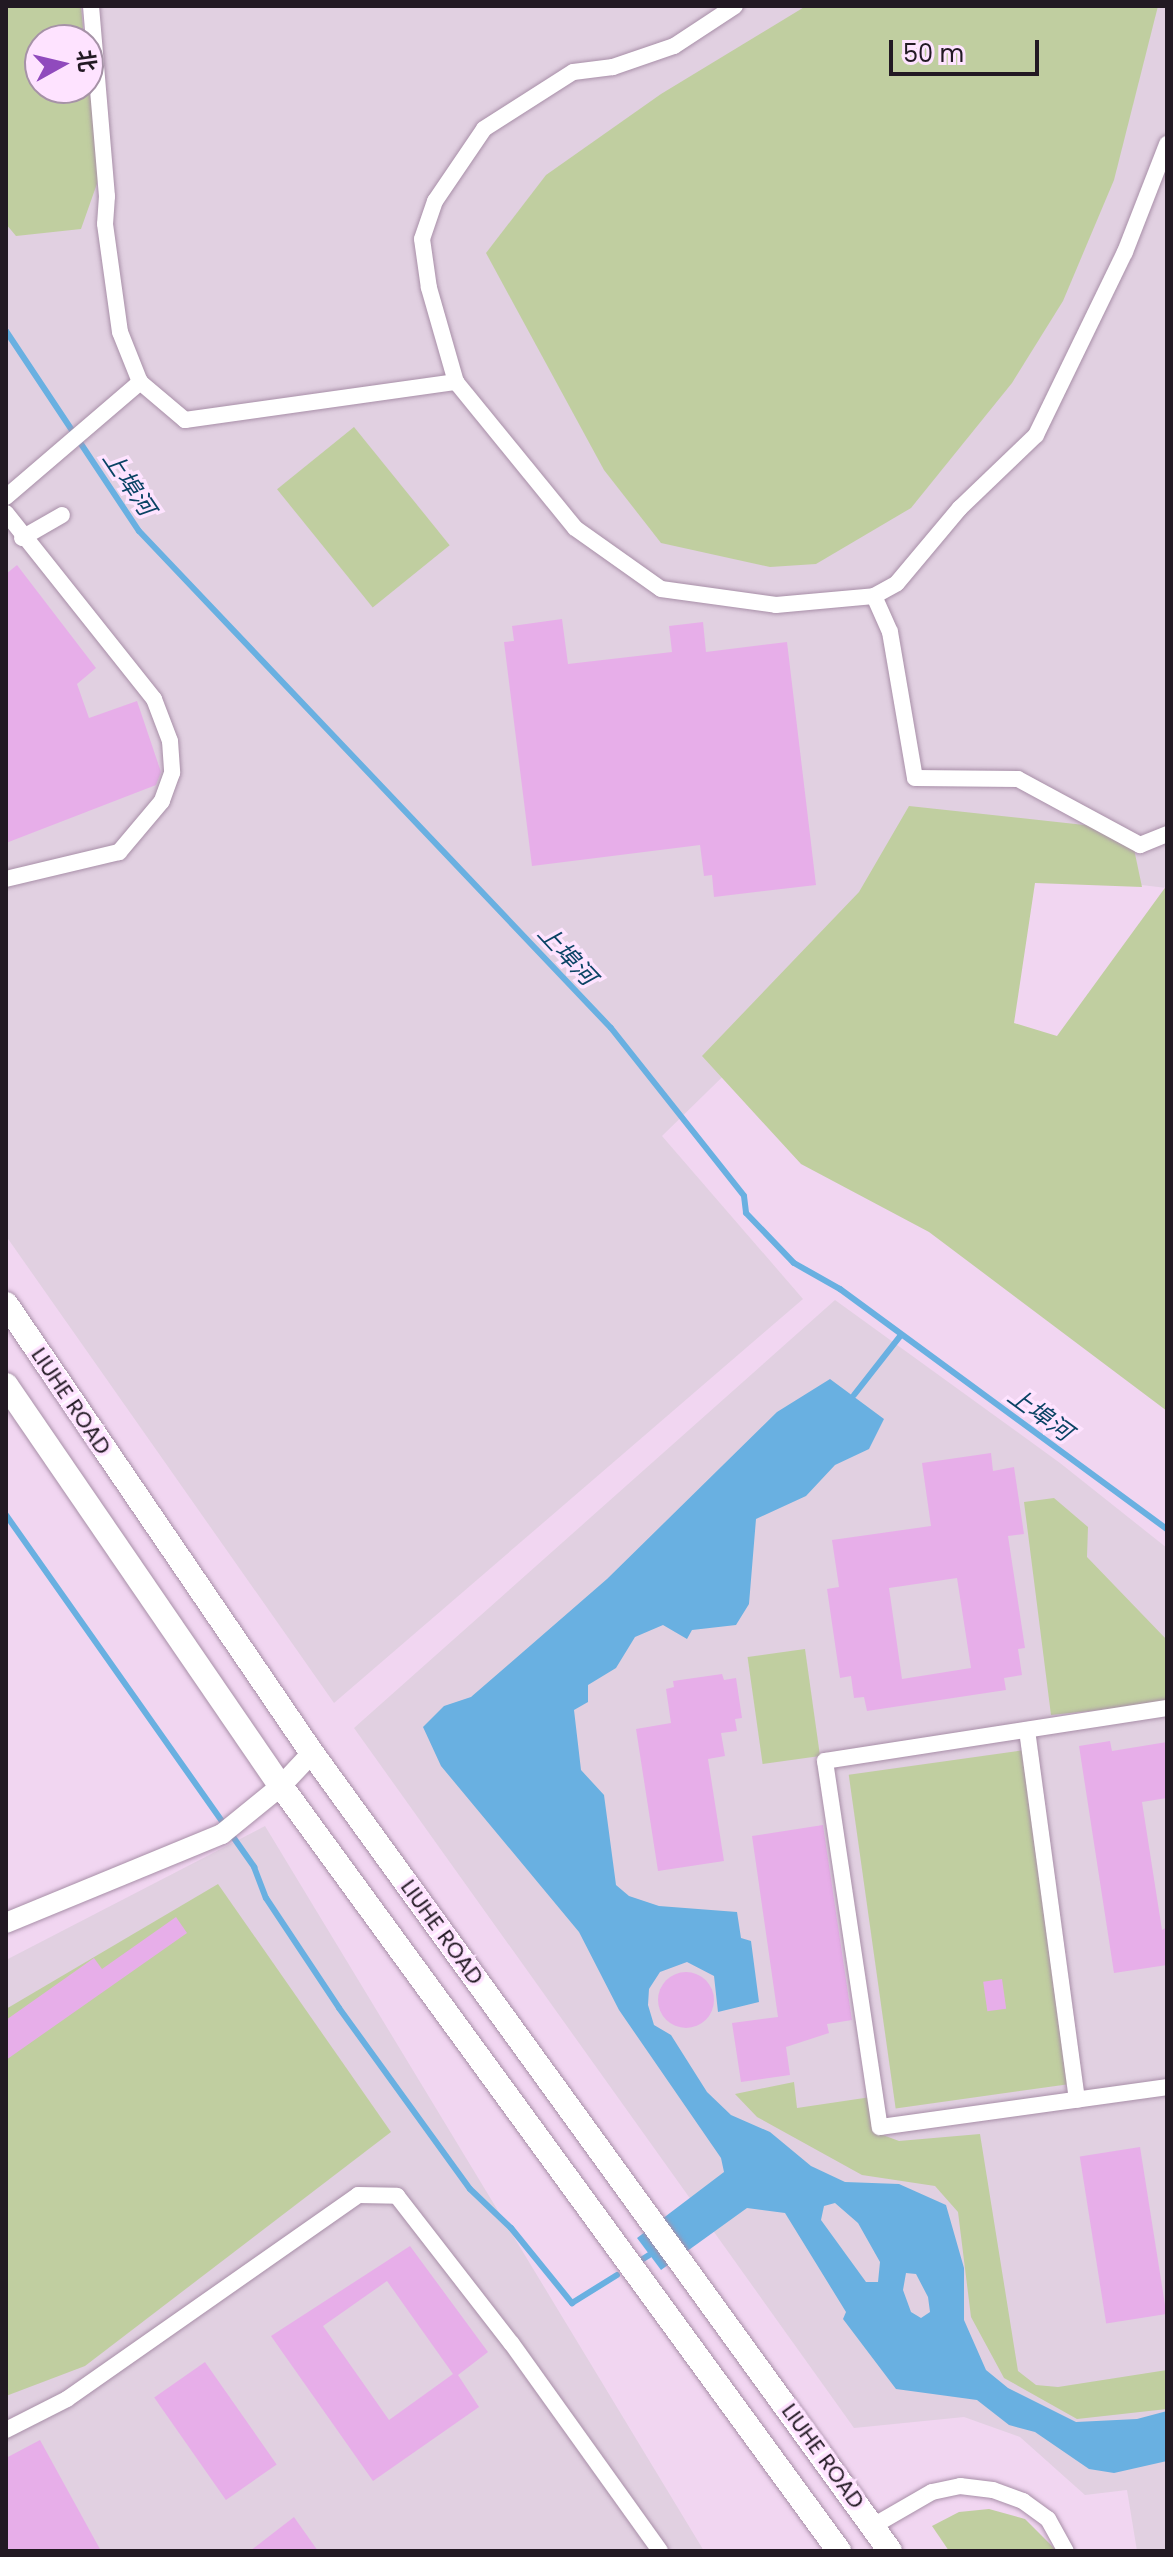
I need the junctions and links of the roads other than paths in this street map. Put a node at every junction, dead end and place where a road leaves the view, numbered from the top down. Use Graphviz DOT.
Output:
graph roads {
  1 [pos="91,6"];
  2 [pos="735,6"];
  3 [pos="1167,144"];
  4 [pos="140,382"];
  5 [pos="456,382"];
  6 [pos="6,497"];
  7 [pos="6,513"];
  8 [pos="62,515"];
  9 [pos="22,538"];
  10 [pos="874,596"];
  11 [pos="1167,834"];
  12 [pos="6,879"];
  13 [pos="6,1304"];
  14 [pos="6,1385"];
  15 [pos="1167,1708"];
  16 [pos="1027,1730"];
  17 [pos="312,1753"];
  18 [pos="281,1786"];
  19 [pos="6,1923"];
  20 [pos="1167,2087"];
  21 [pos="1077,2100"];
  22 [pos="6,2430"];
  23 [pos="873,2526"];
  24 [pos="660,2551"];
  25 [pos="839,2551"];
  26 [pos="890,2551"];
  27 [pos="1066,2551"];
  1 -- 4 [label="street"];
  2 -- 5 [label="street"];
  3 -- 10 [label="street"];
  4 -- 5 [label="street"];
  4 -- 6 [label="street"];
  5 -- 10 [label="street"];
  7 -- 9 [label="street"];
  8 -- 9 [label="street"];
  9 -- 12 [label="street"];
  10 -- 11 [label="street"];
  13 -- 17 [label="main road, LIUHE ROAD"];
  14 -- 18 [label="main road, LIUHE ROAD"];
  15 -- 16 [label="street"];
  16 -- 21 [label="street"];
  16 -- 21 [label="street"];
  17 -- 18 [label="street"];
  17 -- 23 [label="main road, LIUHE ROAD"];
  18 -- 19 [label="street"];
  18 -- 25 [label="main road, LIUHE ROAD"];
  20 -- 21 [label="street"];
  22 -- 24 [label="street"];
  23 -- 26 [label="main road, LIUHE ROAD"];
  23 -- 27 [label="street"];
}
